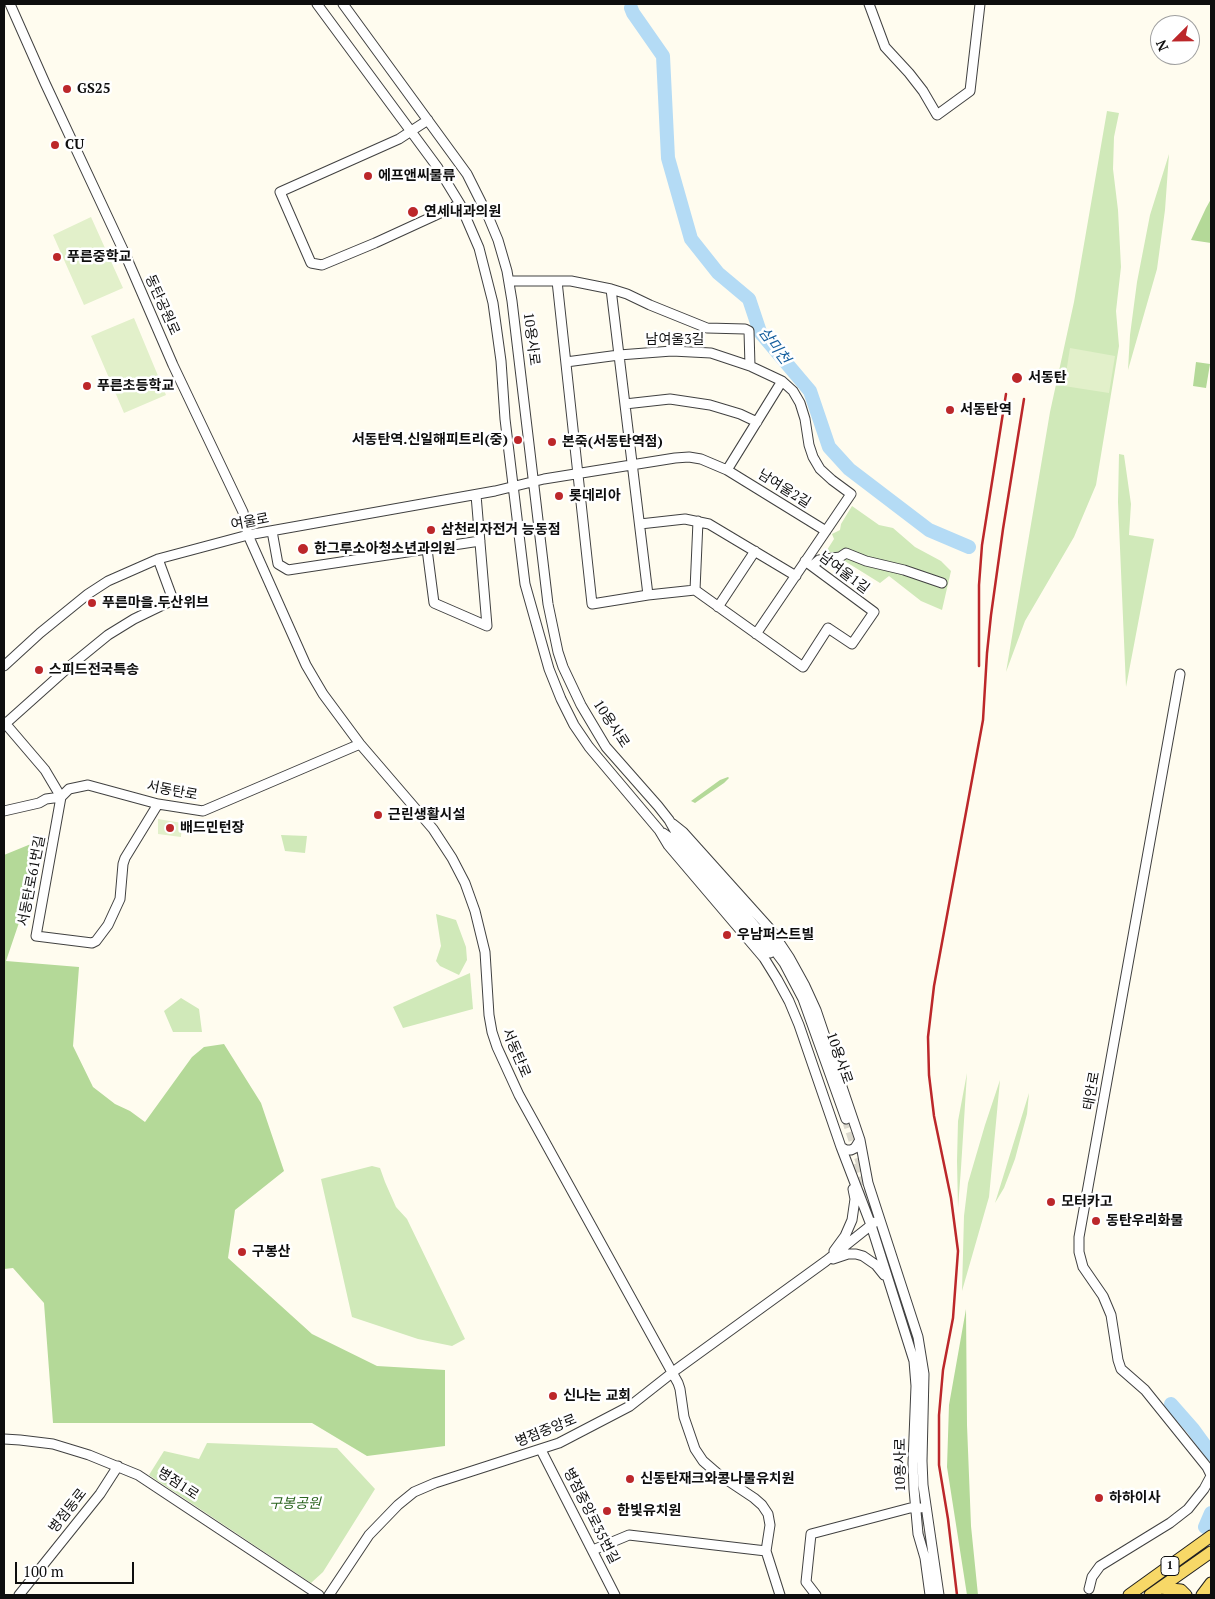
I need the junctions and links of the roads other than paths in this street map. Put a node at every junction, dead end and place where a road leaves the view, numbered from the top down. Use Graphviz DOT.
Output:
graph roads {
  1 [pos="10,4"];
  2 [pos="317,4"];
  3 [pos="343,4"];
  4 [pos="869,4"];
  5 [pos="980,4"];
  6 [pos="428,120"];
  7 [pos="411,131"];
  8 [pos="460,204"];
  9 [pos="509,281"];
  10 [pos="557,281"];
  11 [pos="611,289"];
  12 [pos="619,355"];
  13 [pos="566,362"];
  14 [pos="750,366"];
  15 [pos="782,381"];
  16 [pos="625,404"];
  17 [pos="757,422"];
  18 [pos="632,465"];
  19 [pos="727,470"];
  20 [pos="578,474"];
  21 [pos="534,481"];
  22 [pos="514,486"];
  23 [pos="476,495"];
  24 [pos="698,522"];
  25 [pos="640,524"];
  26 [pos="272,531"];
  27 [pos="826,531"];
  28 [pos="248,535"];
  29 [pos="480,541"];
  30 [pos="428,549"];
  31 [pos="755,551"];
  32 [pos="158,559"];
  33 [pos="809,564"];
  34 [pos="796,576"];
  35 [pos="942,583"];
  36 [pos="695,590"];
  37 [pos="648,595"];
  38 [pos="718,607"];
  39 [pos="756,634"];
  40 [pos="4,666"];
  41 [pos="1180,674"];
  42 [pos="4,723"];
  43 [pos="360,744"];
  44 [pos="61,797"];
  45 [pos="158,804"];
  46 [pos="5,809"];
  47 [pos="669,820"];
  48 [pos="659,830"];
  49 [pos="860,1140"];
  50 [pos="841,1147"];
  51 [pos="850,1172"];
  52 [pos="880,1218"];
  53 [pos="871,1225"];
  54 [pos="826,1262"];
  55 [pos="894,1296"];
  56 [pos="672,1373"];
  57 [pos="4,1439"];
  58 [pos="542,1450"];
  59 [pos="118,1466"];
  60 [pos="1211,1476"];
  61 [pos="916,1508"];
  62 [pos="926,1508"];
  63 [pos="1211,1536"];
  64 [pos="592,1550"];
  65 [pos="766,1551"];
  66 [pos="1211,1552"];
  67 [pos="1211,1583"];
  68 [pos="1160,1588"];
  69 [pos="1089,1589"];
  70 [pos="19,1595"];
  71 [pos="319,1595"];
  72 [pos="329,1595"];
  73 [pos="616,1595"];
  74 [pos="780,1595"];
  75 [pos="816,1595"];
  76 [pos="930,1595"];
  77 [pos="939,1595"];
  78 [pos="1128,1595"];
  79 [pos="1150,1595"];
  80 [pos="1186,1595"];
  81 [pos="1202,1595"];
  1 -- 28 [label="street, 동탄공원로"];
  2 -- 7 [label="street, 10용사로"];
  3 -- 6 [label="street, 10용사로"];
  4 -- 5 [label="street"];
  6 -- 7 [label="street"];
  6 -- 9 [label="street, 10용사로"];
  7 -- 8 [label="street, 10용사로"];
  7 -- 8 [label="street"];
  8 -- 22 [label="street, 10용사로"];
  9 -- 10 [label="street"];
  9 -- 21 [label="street, 10용사로"];
  10 -- 11 [label="street"];
  10 -- 13 [label="street"];
  11 -- 12 [label="street"];
  11 -- 14 [label="street"];
  12 -- 13 [label="street, 남여울3길"];
  12 -- 14 [label="street, 남여울3길"];
  12 -- 16 [label="street"];
  13 -- 20 [label="street"];
  14 -- 15 [label="street, 남여울3길"];
  15 -- 17 [label="street"];
  15 -- 27 [label="street, 남여울3길"];
  16 -- 17 [label="street"];
  16 -- 18 [label="street"];
  17 -- 19 [label="street"];
  18 -- 19 [label="street, 남여울2길"];
  18 -- 20 [label="street, 남여울2길"];
  18 -- 25 [label="street"];
  19 -- 27 [label="street, 남여울2길"];
  20 -- 21 [label="street, 남여울2길"];
  20 -- 37 [label="street"];
  21 -- 22 [label="street, 여울로"];
  21 -- 47 [label="street, 10용사로"];
  22 -- 23 [label="street, 여울로"];
  22 -- 48 [label="street, 10용사로"];
  23 -- 26 [label="street, 여울로"];
  23 -- 29 [label="street"];
  24 -- 25 [label="street"];
  24 -- 31 [label="street"];
  24 -- 36 [label="street"];
  25 -- 37 [label="street"];
  26 -- 28 [label="street, 여울로"];
  26 -- 30 [label="street"];
  27 -- 33 [label="street, 남여울1길"];
  28 -- 32 [label="street, 여울로"];
  28 -- 43 [label="street, 서동탄로"];
  29 -- 30 [label="street"];
  29 -- 30 [label="street"];
  31 -- 34 [label="street"];
  31 -- 38 [label="street"];
  32 -- 40 [label="street, 여울로"];
  32 -- 42 [label="street"];
  33 -- 34 [label="street, 남여울1길"];
  33 -- 35 [label="street"];
  33 -- 39 [label="street, 남여울1길"];
  34 -- 39 [label="street, 남여울1길"];
  36 -- 37 [label="street"];
  36 -- 38 [label="street, 남여울1길"];
  38 -- 39 [label="street, 남여울1길"];
  41 -- 60 [label="street, 태안로"];
  42 -- 44 [label="street"];
  43 -- 45 [label="street, 서동탄로"];
  43 -- 56 [label="street, 서동탄로"];
  44 -- 45 [label="street, 서동탄로"];
  44 -- 45 [label="street, 서동탄로61번길"];
  44 -- 46 [label="street, 서동탄로"];
  47 -- 48 [label="street, 10용사로"];
  47 -- 49 [label="street, 10용사로"];
  48 -- 50 [label="street, 10용사로"];
  49 -- 50 [label="street"];
  49 -- 52 [label="street, 10용사로"];
  50 -- 51 [label="street, 10용사로"];
  51 -- 53 [label="street, 10용사로"];
  51 -- 54 [label="street"];
  52 -- 53 [label="street, 병점중앙로"];
  52 -- 62 [label="street, 10용사로"];
  53 -- 54 [label="street, 병점중앙로"];
  53 -- 55 [label="street, 10용사로"];
  54 -- 55 [label="street"];
  54 -- 56 [label="street, 병점중앙로"];
  55 -- 61 [label="street, 10용사로"];
  56 -- 58 [label="street, 병점중앙로"];
  56 -- 65 [label="street, 서동탄로"];
  57 -- 59 [label="street, 병점1로"];
  58 -- 64 [label="street, 병점중앙로35번길"];
  58 -- 72 [label="street, 병점중앙로"];
  59 -- 70 [label="street, 병점동로"];
  59 -- 71 [label="street, 병점1로"];
  60 -- 69 [label="street"];
  61 -- 62 [label="street"];
  61 -- 75 [label="street"];
  61 -- 76 [label="street, 10용사로"];
  62 -- 77 [label="street, 10용사로"];
  63 -- 78 [label="main road, 1"];
  64 -- 65 [label="street"];
  64 -- 73 [label="street, 병점중앙로35번길"];
  65 -- 74 [label="street"];
  66 -- 68 [label="main road, 1"];
  67 -- 81 [label="main road"];
  68 -- 79 [label="main road, 1"];
  68 -- 80 [label="main road"];
}
